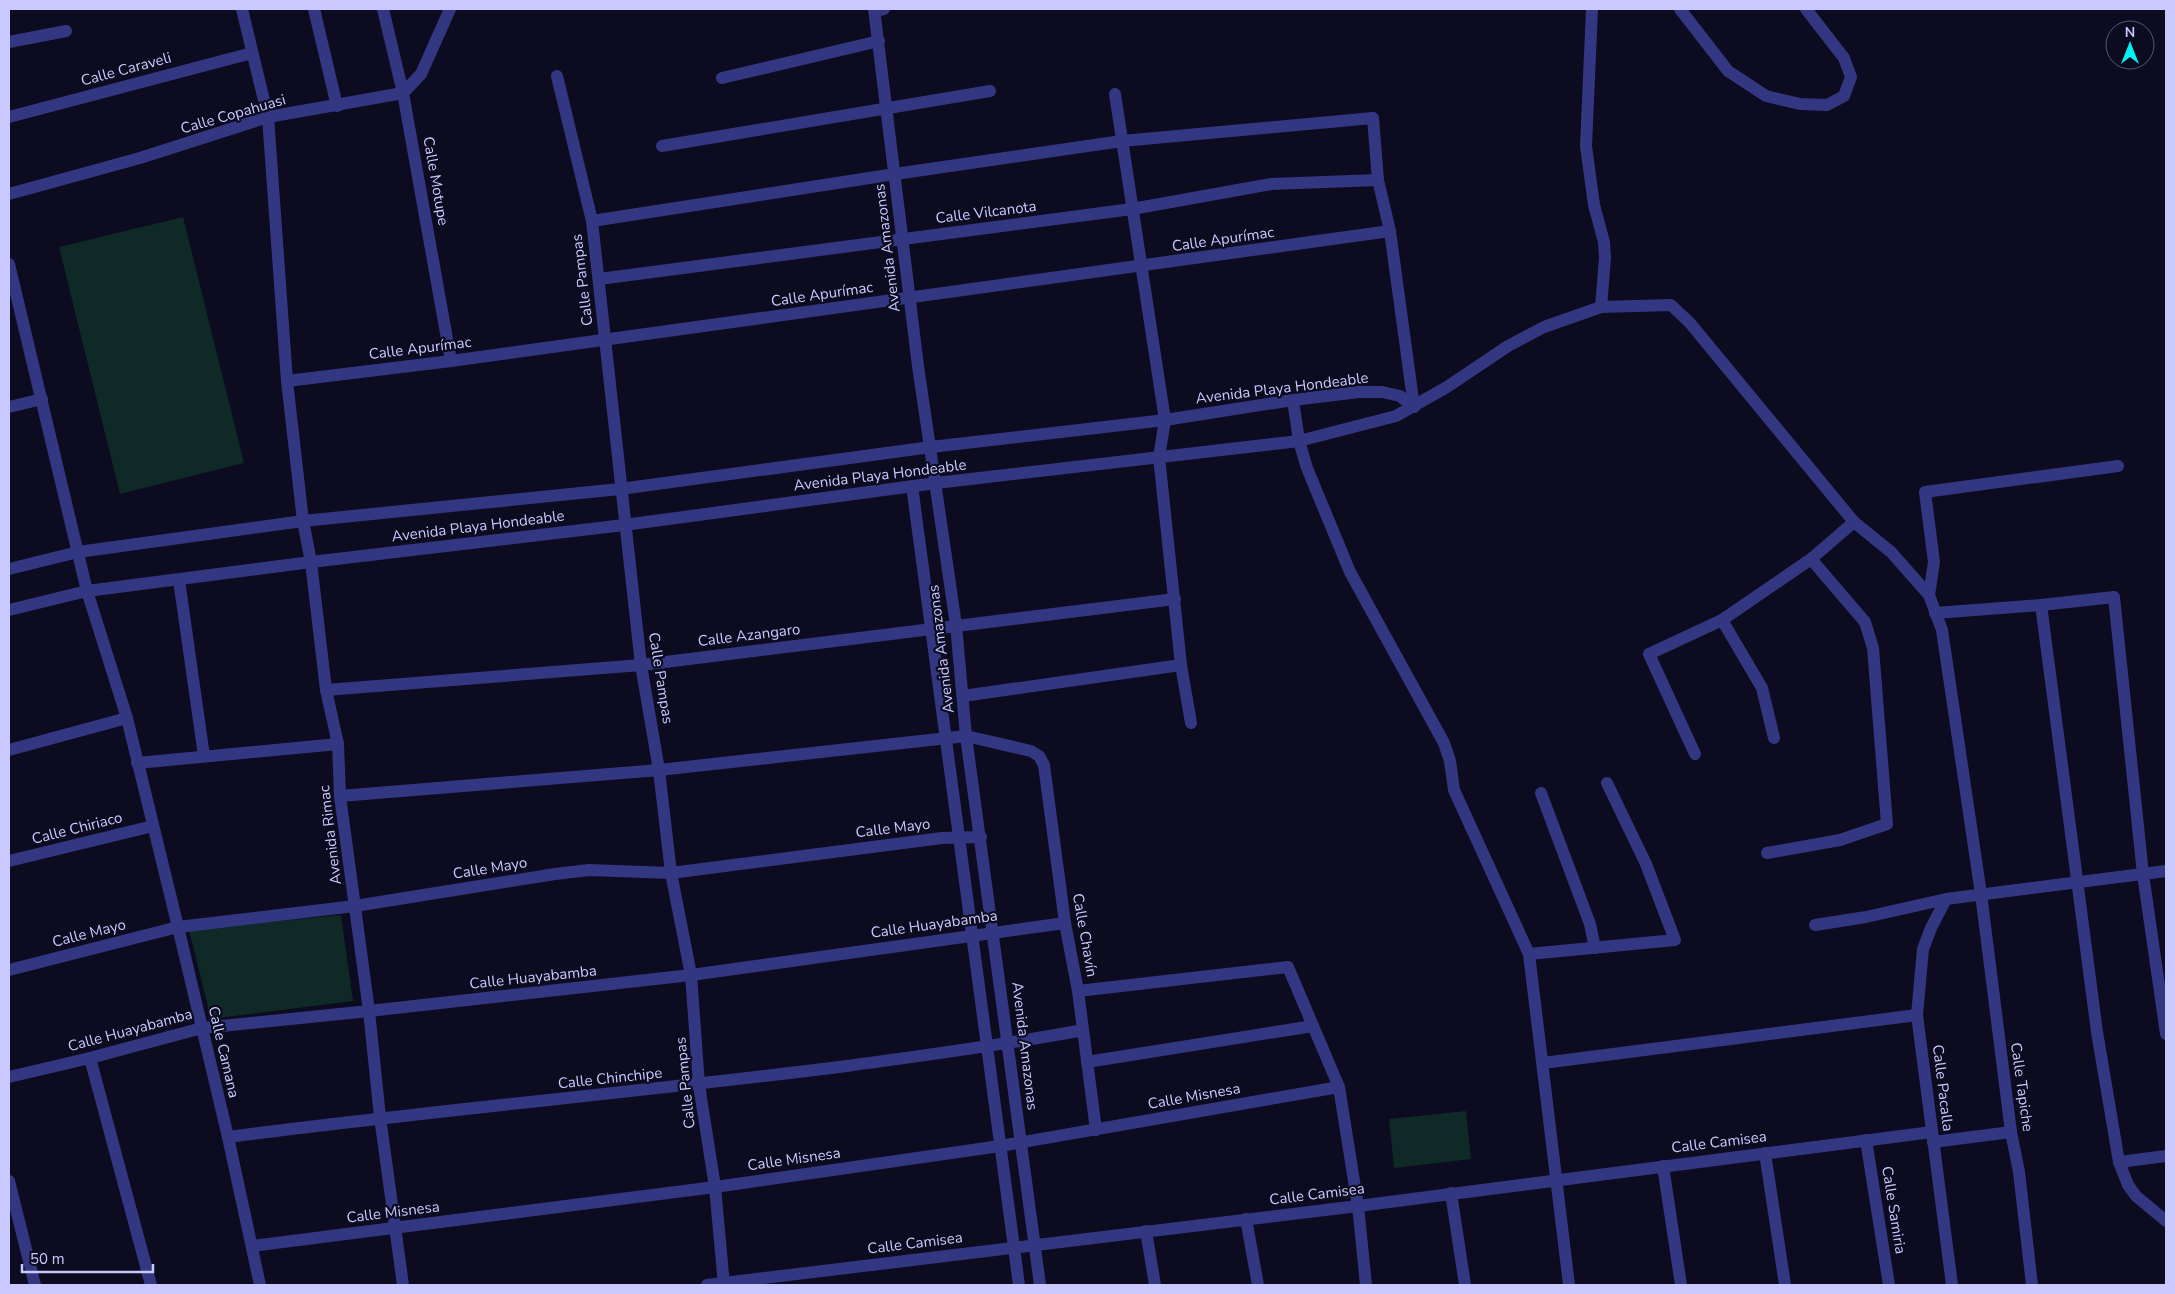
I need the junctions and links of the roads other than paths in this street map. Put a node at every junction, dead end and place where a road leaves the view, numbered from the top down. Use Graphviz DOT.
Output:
graph roads {
  1 [pos="242,9"];
  2 [pos="314,9"];
  3 [pos="383,9"];
  4 [pos="450,9"];
  5 [pos="874,9"];
  6 [pos="884,9"];
  7 [pos="1592,9"];
  8 [pos="1680,9"];
  9 [pos="1806,9"];
  10 [pos="66,31"];
  11 [pos="878,41"];
  12 [pos="9,42"];
  13 [pos="252,53"];
  14 [pos="557,76"];
  15 [pos="722,78"];
  16 [pos="990,91"];
  17 [pos="403,93"];
  18 [pos="1115,94"];
  19 [pos="337,106"];
  20 [pos="886,108"];
  21 [pos="9,117"];
  22 [pos="268,117"];
  23 [pos="1122,141"];
  24 [pos="662,146"];
  25 [pos="895,174"];
  26 [pos="1378,180"];
  27 [pos="9,194"];
  28 [pos="1132,209"];
  29 [pos="592,222"];
  30 [pos="1390,231"];
  31 [pos="903,239"];
  32 [pos="9,266"];
  33 [pos="1141,267"];
  34 [pos="599,279"];
  35 [pos="910,298"];
  36 [pos="1600,307"];
  37 [pos="606,340"];
  38 [pos="451,361"];
  39 [pos="287,381"];
  40 [pos="42,399"];
  41 [pos="1293,400"];
  42 [pos="9,407"];
  43 [pos="1414,407"];
  44 [pos="1165,420"];
  45 [pos="1299,440"];
  46 [pos="931,447"];
  47 [pos="1159,456"];
  48 [pos="2118,466"];
  49 [pos="936,483"];
  50 [pos="912,486"];
  51 [pos="620,489"];
  52 [pos="303,521"];
  53 [pos="1854,522"];
  54 [pos="624,525"];
  55 [pos="78,552"];
  56 [pos="1811,559"];
  57 [pos="311,562"];
  58 [pos="9,569"];
  59 [pos="179,580"];
  60 [pos="87,591"];
  61 [pos="1929,595"];
  62 [pos="1174,599"];
  63 [pos="2041,605"];
  64 [pos="9,610"];
  65 [pos="1936,614"];
  66 [pos="1722,620"];
  67 [pos="956,625"];
  68 [pos="931,628"];
  69 [pos="641,665"];
  70 [pos="1181,665"];
  71 [pos="326,690"];
  72 [pos="963,696"];
  73 [pos="126,718"];
  74 [pos="1191,723"];
  75 [pos="966,736"];
  76 [pos="946,738"];
  77 [pos="1774,738"];
  78 [pos="338,744"];
  79 [pos="9,750"];
  80 [pos="1695,754"];
  81 [pos="204,756"];
  82 [pos="136,763"];
  83 [pos="659,770"];
  84 [pos="1606,783"];
  85 [pos="1541,793"];
  86 [pos="340,796"];
  87 [pos="153,826"];
  88 [pos="981,837"];
  89 [pos="959,838"];
  90 [pos="1767,854"];
  91 [pos="9,861"];
  92 [pos="2166,871"];
  93 [pos="671,873"];
  94 [pos="2143,874"];
  95 [pos="2078,882"];
  96 [pos="1981,894"];
  97 [pos="1946,899"];
  98 [pos="355,906"];
  99 [pos="1065,923"];
  100 [pos="1815,925"];
  101 [pos="178,927"];
  102 [pos="994,932"];
  103 [pos="972,935"];
  104 [pos="1595,948"];
  105 [pos="1529,954"];
  106 [pos="9,970"];
  107 [pos="691,975"];
  108 [pos="1078,991"];
  109 [pos="369,1011"];
  110 [pos="1917,1015"];
  111 [pos="1313,1026"];
  112 [pos="202,1028"];
  113 [pos="1083,1030"];
  114 [pos="2166,1034"];
  115 [pos="1008,1044"];
  116 [pos="987,1047"];
  117 [pos="90,1058"];
  118 [pos="1087,1062"];
  119 [pos="1543,1063"];
  120 [pos="9,1077"];
  121 [pos="699,1085"];
  122 [pos="1339,1087"];
  123 [pos="380,1117"];
  124 [pos="1096,1130"];
  125 [pos="2011,1132"];
  126 [pos="228,1137"];
  127 [pos="1932,1137"];
  128 [pos="1866,1140"];
  129 [pos="1021,1143"];
  130 [pos="1000,1146"];
  131 [pos="1765,1153"];
  132 [pos="2166,1156"];
  133 [pos="2119,1162"];
  134 [pos="1663,1166"];
  135 [pos="9,1181"];
  136 [pos="1555,1181"];
  137 [pos="715,1186"];
  138 [pos="1450,1194"];
  139 [pos="1358,1206"];
  140 [pos="1246,1219"];
  141 [pos="2166,1221"];
  142 [pos="395,1228"];
  143 [pos="1146,1231"];
  144 [pos="1035,1244"];
  145 [pos="252,1246"];
  146 [pos="1014,1247"];
  147 [pos="723,1284"];
  148 [pos="35,1285"];
  149 [pos="151,1285"];
  150 [pos="260,1285"];
  151 [pos="404,1285"];
  152 [pos="707,1285"];
  153 [pos="1019,1285"];
  154 [pos="1040,1285"];
  155 [pos="1155,1285"];
  156 [pos="1258,1285"];
  157 [pos="1366,1285"];
  158 [pos="1465,1285"];
  159 [pos="1569,1285"];
  160 [pos="1681,1285"];
  161 [pos="1785,1285"];
  162 [pos="1890,1285"];
  163 [pos="1952,1285"];
  164 [pos="2032,1285"];
  1 -- 13 [label="street, Avenida Rimac"];
  2 -- 19 [label="street"];
  3 -- 17 [label="street, Calle Motupe"];
  4 -- 17 [label="street"];
  5 -- 6 [label="street"];
  5 -- 11 [label="street, Avenida Amazonas"];
  7 -- 36 [label="street"];
  8 -- 9 [label="street"];
  10 -- 12 [label="street"];
  11 -- 15 [label="street"];
  11 -- 20 [label="street, Avenida Amazonas"];
  13 -- 21 [label="street, Calle Caraveli"];
  13 -- 22 [label="street, Avenida Rimac"];
  14 -- 29 [label="street, Calle Pampas"];
  16 -- 20 [label="street"];
  17 -- 19 [label="street, Calle Copahuasi"];
  17 -- 38 [label="street, Calle Motupe"];
  18 -- 23 [label="street"];
  19 -- 22 [label="street, Calle Copahuasi"];
  20 -- 24 [label="street"];
  20 -- 25 [label="street, Avenida Amazonas"];
  22 -- 27 [label="street, Calle Copahuasi"];
  22 -- 39 [label="street, Avenida Rimac"];
  23 -- 25 [label="street"];
  23 -- 26 [label="street"];
  23 -- 28 [label="street"];
  25 -- 29 [label="street"];
  25 -- 31 [label="street, Avenida Amazonas"];
  26 -- 28 [label="street, Calle Vilcanota"];
  26 -- 30 [label="street"];
  28 -- 31 [label="street, Calle Vilcanota"];
  28 -- 33 [label="street"];
  29 -- 34 [label="street, Calle Pampas"];
  30 -- 33 [label="street, Calle Apurímac"];
  30 -- 43 [label="street"];
  31 -- 34 [label="street, Calle Vilcanota"];
  31 -- 35 [label="street, Avenida Amazonas"];
  32 -- 40 [label="street, Calle Camana"];
  33 -- 35 [label="street, Calle Apurímac"];
  33 -- 44 [label="street"];
  34 -- 37 [label="street, Calle Pampas"];
  35 -- 37 [label="street, Calle Apurímac"];
  35 -- 46 [label="street, Avenida Amazonas"];
  36 -- 43 [label="street"];
  36 -- 53 [label="street"];
  37 -- 38 [label="street, Calle Apurímac"];
  37 -- 51 [label="street, Calle Pampas"];
  38 -- 39 [label="street, Calle Apurímac"];
  39 -- 52 [label="street, Avenida Rimac"];
  40 -- 42 [label="street"];
  40 -- 55 [label="street, Calle Camana"];
  41 -- 43 [label="street, Avenida Playa Hondeable"];
  41 -- 44 [label="street, Avenida Playa Hondeable"];
  41 -- 45 [label="street"];
  43 -- 45 [label="street, Avenida Playa Hondeable"];
  44 -- 46 [label="street, Avenida Playa Hondeable"];
  44 -- 47 [label="street"];
  45 -- 47 [label="street, Avenida Playa Hondeable"];
  45 -- 105 [label="street"];
  46 -- 49 [label="street, Avenida Amazonas"];
  46 -- 51 [label="street, Avenida Playa Hondeable"];
  47 -- 49 [label="street, Avenida Playa Hondeable"];
  47 -- 62 [label="street"];
  48 -- 61 [label="street"];
  49 -- 50 [label="street, Avenida Playa Hondeable"];
  49 -- 67 [label="street, Avenida Amazonas"];
  50 -- 54 [label="street, Avenida Playa Hondeable"];
  50 -- 68 [label="street, Avenida Amazonas"];
  51 -- 52 [label="street, Avenida Playa Hondeable"];
  51 -- 54 [label="street, Calle Pampas"];
  52 -- 55 [label="street, Avenida Playa Hondeable"];
  52 -- 57 [label="street, Avenida Rimac"];
  53 -- 56 [label="street"];
  53 -- 61 [label="street"];
  54 -- 57 [label="street, Avenida Playa Hondeable"];
  54 -- 69 [label="street, Calle Pampas"];
  55 -- 58 [label="street, Avenida Playa Hondeable"];
  55 -- 60 [label="street, Calle Camana"];
  56 -- 66 [label="street"];
  56 -- 90 [label="street"];
  57 -- 59 [label="street, Avenida Playa Hondeable"];
  57 -- 71 [label="street, Avenida Rimac"];
  59 -- 60 [label="street, Avenida Playa Hondeable"];
  59 -- 81 [label="street"];
  60 -- 64 [label="street, Avenida Playa Hondeable"];
  60 -- 73 [label="street, Calle Camana"];
  61 -- 65 [label="street, Calle Tapiche"];
  62 -- 67 [label="street, Calle Azangaro"];
  62 -- 70 [label="street"];
  63 -- 65 [label="street"];
  63 -- 94 [label="street"];
  63 -- 95 [label="street"];
  65 -- 96 [label="street, Calle Tapiche"];
  66 -- 77 [label="street"];
  66 -- 80 [label="street"];
  67 -- 68 [label="street, Calle Azangaro"];
  67 -- 72 [label="street, Avenida Amazonas"];
  68 -- 69 [label="street, Calle Azangaro"];
  68 -- 76 [label="street, Avenida Amazonas"];
  69 -- 71 [label="street, Calle Azangaro"];
  69 -- 83 [label="street, Calle Pampas"];
  70 -- 72 [label="street"];
  70 -- 74 [label="street"];
  71 -- 78 [label="street, Avenida Rimac"];
  72 -- 75 [label="street, Avenida Amazonas"];
  73 -- 79 [label="street"];
  73 -- 82 [label="street, Calle Camana"];
  75 -- 76 [label="street"];
  75 -- 88 [label="street, Avenida Amazonas"];
  75 -- 99 [label="street, Calle Chavín"];
  76 -- 83 [label="street"];
  76 -- 89 [label="street, Avenida Amazonas"];
  78 -- 81 [label="street"];
  78 -- 86 [label="street, Avenida Rimac"];
  81 -- 82 [label="street"];
  82 -- 87 [label="street, Calle Camana"];
  83 -- 86 [label="street"];
  83 -- 93 [label="street, Calle Pampas"];
  84 -- 104 [label="street"];
  85 -- 104 [label="street"];
  86 -- 98 [label="street, Avenida Rimac"];
  87 -- 91 [label="street, Calle Chiriaco"];
  87 -- 101 [label="street, Calle Camana"];
  88 -- 89 [label="street, Calle Mayo"];
  88 -- 102 [label="street, Avenida Amazonas"];
  89 -- 93 [label="street, Calle Mayo"];
  89 -- 103 [label="street, Avenida Amazonas"];
  92 -- 94 [label="street"];
  93 -- 98 [label="street, Calle Mayo"];
  93 -- 107 [label="street, Calle Pampas"];
  94 -- 95 [label="street"];
  94 -- 114 [label="street"];
  95 -- 96 [label="street"];
  95 -- 133 [label="street"];
  96 -- 97 [label="street"];
  96 -- 125 [label="street, Calle Tapiche"];
  97 -- 100 [label="street"];
  97 -- 110 [label="street, Calle Pacalla"];
  98 -- 101 [label="street, Calle Mayo"];
  98 -- 109 [label="street, Avenida Rimac"];
  99 -- 102 [label="street, Calle Huayabamba"];
  99 -- 108 [label="street, Calle Chavín"];
  101 -- 106 [label="street, Calle Mayo"];
  101 -- 112 [label="street, Calle Camana"];
  102 -- 103 [label="street, Calle Huayabamba"];
  102 -- 115 [label="street, Avenida Amazonas"];
  103 -- 107 [label="street, Calle Huayabamba"];
  103 -- 116 [label="street, Avenida Amazonas"];
  104 -- 105 [label="street"];
  105 -- 119 [label="street"];
  107 -- 109 [label="street, Calle Huayabamba"];
  107 -- 121 [label="street, Calle Pampas"];
  108 -- 111 [label="street"];
  108 -- 113 [label="street, Calle Chavín"];
  109 -- 112 [label="street, Calle Huayabamba"];
  109 -- 123 [label="street, Avenida Rimac"];
  110 -- 119 [label="street"];
  110 -- 127 [label="street, Calle Pacalla"];
  111 -- 118 [label="street"];
  111 -- 122 [label="street"];
  112 -- 117 [label="street, Calle Huayabamba"];
  112 -- 126 [label="street, Calle Camana"];
  113 -- 115 [label="street, Calle Chinchipe"];
  113 -- 118 [label="street, Calle Chavín"];
  115 -- 116 [label="street, Calle Chinchipe"];
  115 -- 129 [label="street, Avenida Amazonas"];
  116 -- 121 [label="street, Calle Chinchipe"];
  116 -- 130 [label="street, Avenida Amazonas"];
  117 -- 120 [label="street, Calle Huayabamba"];
  117 -- 149 [label="street"];
  118 -- 124 [label="street, Calle Chavín"];
  119 -- 136 [label="street"];
  121 -- 123 [label="street, Calle Chinchipe"];
  121 -- 137 [label="street, Calle Pampas"];
  122 -- 124 [label="street, Calle Misnesa"];
  122 -- 139 [label="street"];
  123 -- 126 [label="street, Calle Chinchipe"];
  123 -- 142 [label="street, Avenida Rimac"];
  124 -- 129 [label="street, Calle Misnesa"];
  125 -- 127 [label="street, Calle Camisea"];
  125 -- 164 [label="street, Calle Tapiche"];
  126 -- 145 [label="street, Calle Camana"];
  127 -- 128 [label="street, Calle Camisea"];
  127 -- 163 [label="street, Calle Pacalla"];
  128 -- 131 [label="street, Calle Camisea"];
  128 -- 162 [label="street, Calle Samiria"];
  129 -- 130 [label="street, Calle Misnesa"];
  129 -- 144 [label="street, Avenida Amazonas"];
  130 -- 137 [label="street, Calle Misnesa"];
  130 -- 146 [label="street, Avenida Amazonas"];
  131 -- 134 [label="street, Calle Camisea"];
  131 -- 161 [label="street"];
  132 -- 133 [label="street"];
  133 -- 141 [label="street"];
  134 -- 136 [label="street, Calle Camisea"];
  134 -- 160 [label="street"];
  135 -- 148 [label="street"];
  136 -- 138 [label="street, Calle Camisea"];
  136 -- 159 [label="street"];
  137 -- 142 [label="street, Calle Misnesa"];
  137 -- 147 [label="street, Calle Pampas"];
  138 -- 139 [label="street, Calle Camisea"];
  138 -- 158 [label="street"];
  139 -- 140 [label="street, Calle Camisea"];
  139 -- 157 [label="street"];
  140 -- 143 [label="street, Calle Camisea"];
  140 -- 156 [label="street"];
  142 -- 145 [label="street, Calle Misnesa"];
  142 -- 151 [label="street, Avenida Rimac"];
  143 -- 144 [label="street, Calle Camisea"];
  143 -- 155 [label="street"];
  144 -- 146 [label="street, Calle Camisea"];
  144 -- 154 [label="street, Avenida Amazonas"];
  145 -- 150 [label="street, Calle Camana"];
  146 -- 147 [label="street, Calle Camisea"];
  146 -- 153 [label="street, Avenida Amazonas"];
  147 -- 152 [label="street, Calle Camisea"];
}
